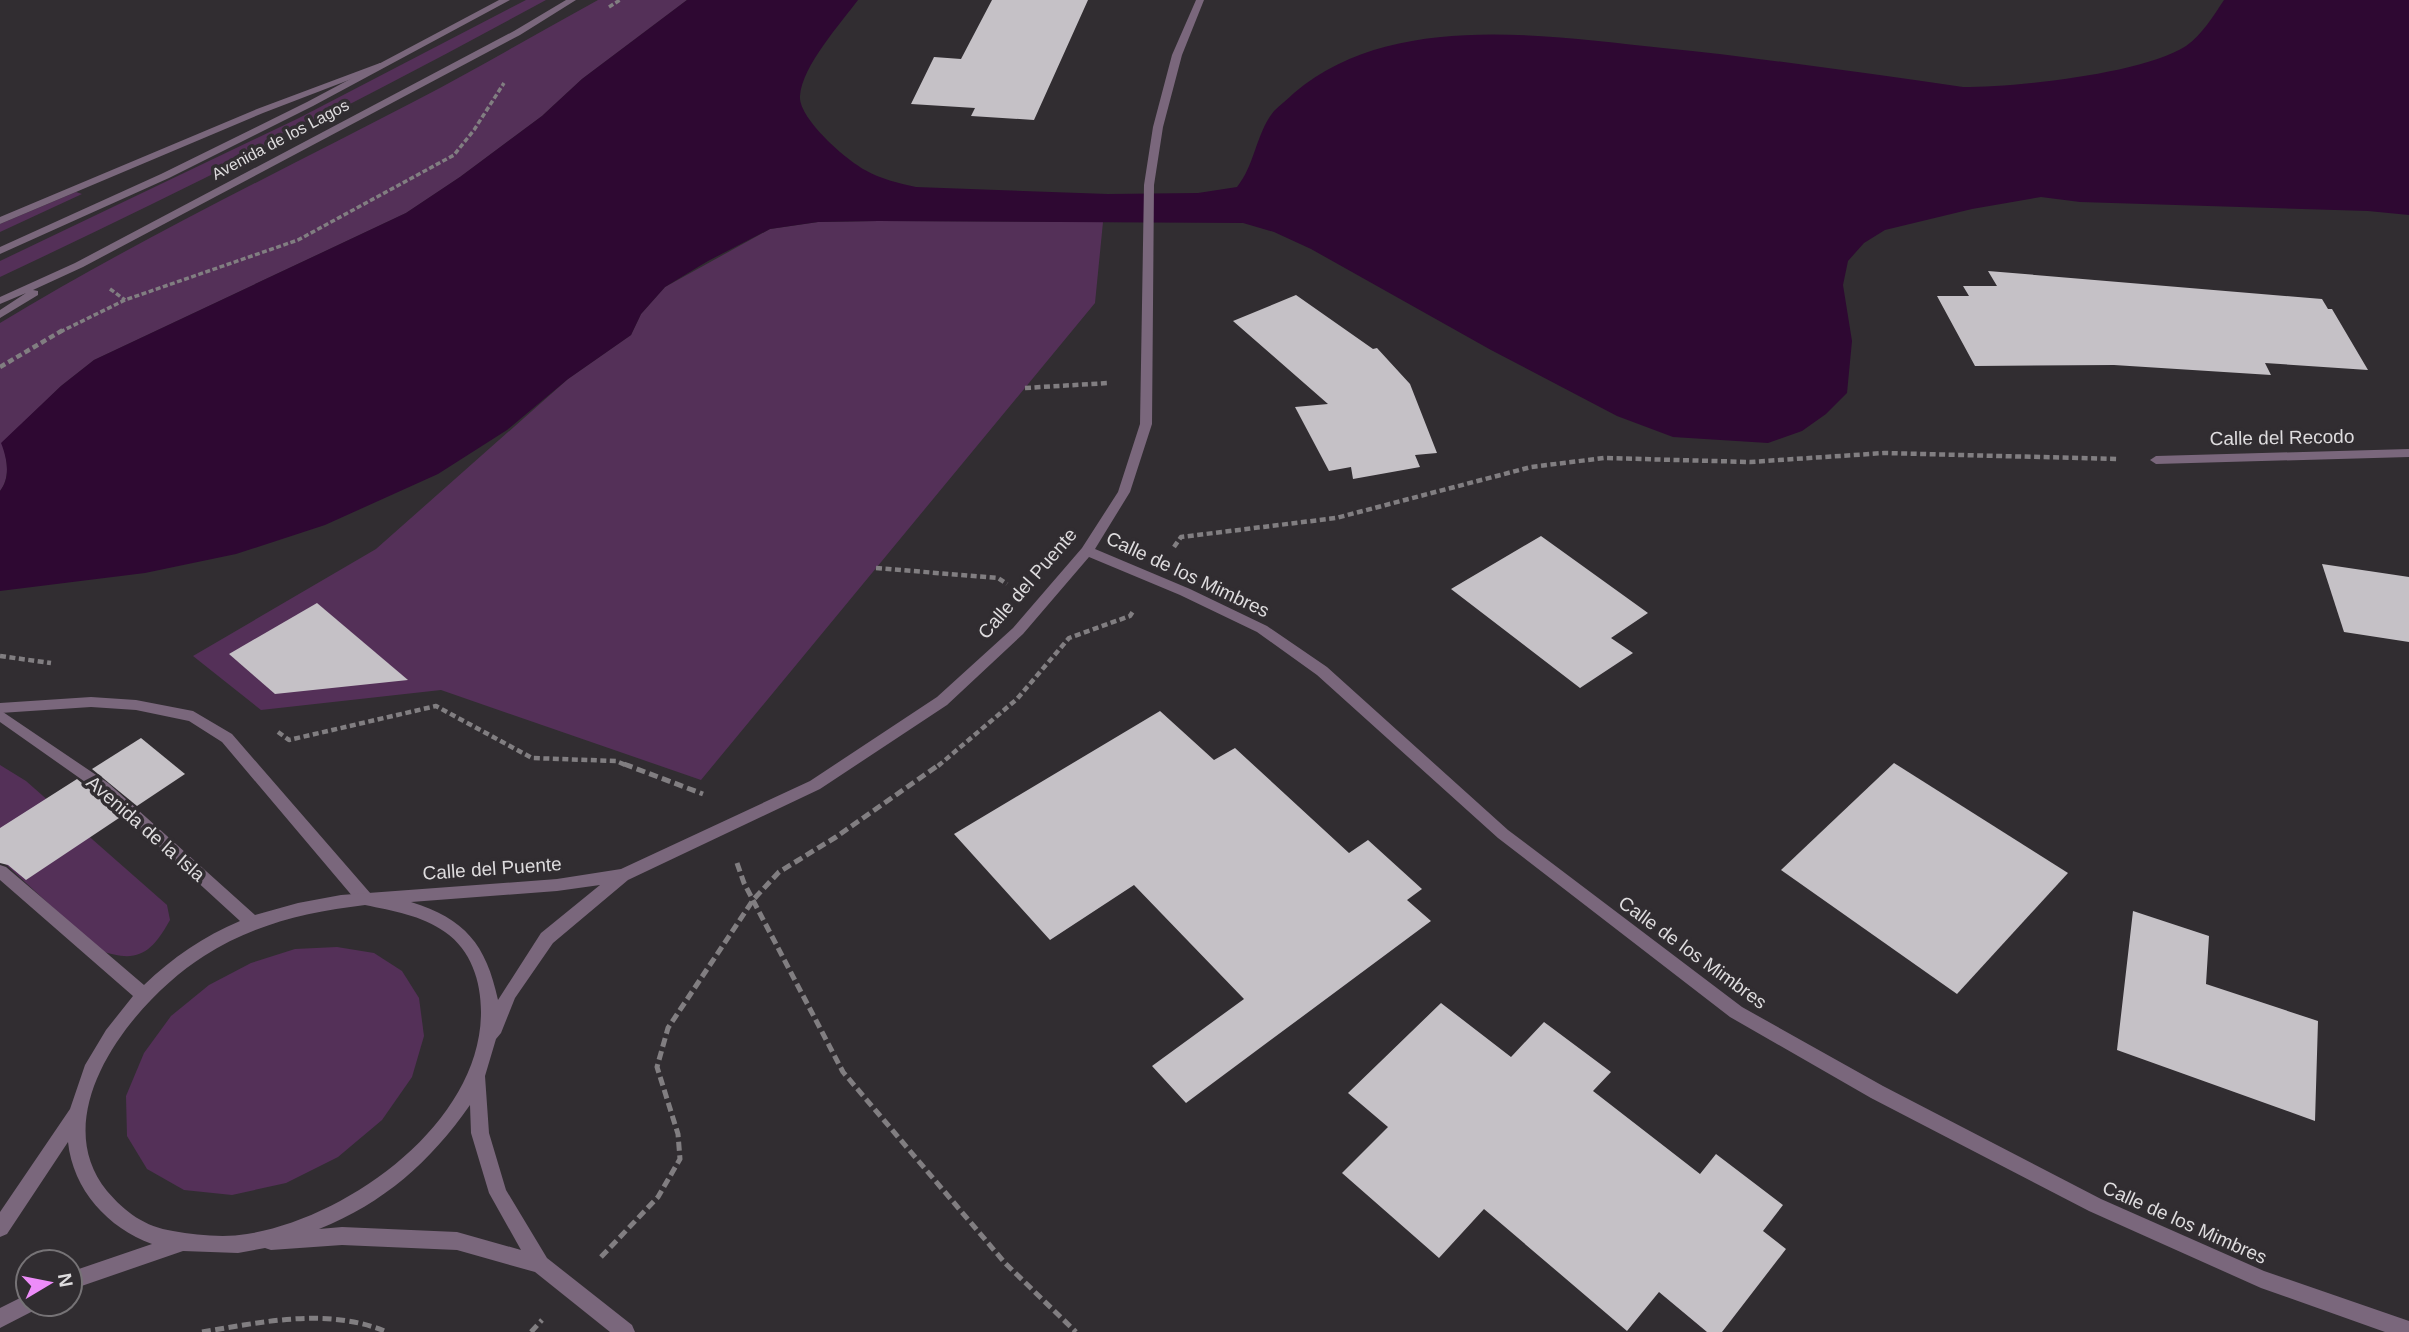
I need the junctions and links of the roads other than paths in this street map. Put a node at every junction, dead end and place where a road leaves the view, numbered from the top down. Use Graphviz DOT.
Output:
graph roads {
  1 [pos="506,0"];
  2 [pos="572,0"];
  3 [pos="1200,0"];
  4 [pos="387,63"];
  5 [pos="0,221"];
  6 [pos="0,251"];
  7 [pos="79,265"];
  8 [pos="0,301"];
  9 [pos="0,314"];
  10 [pos="2409,453"];
  11 [pos="2156,460"];
  12 [pos="1087,551"];
  13 [pos="0,708"];
  14 [pos="0,715"];
  15 [pos="0,872"];
  16 [pos="623,875"];
  17 [pos="365,899"];
  18 [pos="252,922"];
  19 [pos="144,995"];
  20 [pos="488,1046"];
  21 [pos="477,1076"];
  22 [pos="78,1112"];
  23 [pos="0,1228"];
  24 [pos="180,1243"];
  25 [pos="246,1243"];
  26 [pos="540,1264"];
  27 [pos="84,1276"];
  28 [pos="2409,1331"];
  29 [pos="625,1332"];
  1 -- 4 [label="street, Avenida de los Lagos"];
  2 -- 7 [label="street, Avenida de los Lagos"];
  3 -- 12 [label="street, Calle del Puente"];
  4 -- 5 [label="street"];
  4 -- 6 [label="street, Avenida de los Lagos"];
  7 -- 8 [label="street, Avenida de los Lagos"];
  7 -- 9 [label="street"];
  10 -- 11 [label="street, Calle del Recodo"];
  12 -- 16 [label="street, Calle del Puente"];
  12 -- 28 [label="street, Calle de los Mimbres"];
  13 -- 17 [label="street"];
  14 -- 18 [label="street, Avenida de la Isla"];
  15 -- 19 [label="street"];
  16 -- 17 [label="street, Calle del Puente"];
  16 -- 20 [label="street, Calle del Puente"];
  17 -- 18 [label="street"];
  17 -- 20 [label="street"];
  18 -- 19 [label="street"];
  19 -- 22 [label="street"];
  20 -- 21 [label="street"];
  21 -- 25 [label="street"];
  21 -- 26 [label="street"];
  22 -- 23 [label="street"];
  22 -- 24 [label="street"];
  24 -- 25 [label="street"];
  24 -- 27 [label="street"];
  25 -- 26 [label="street"];
  26 -- 29 [label="street"];
}
